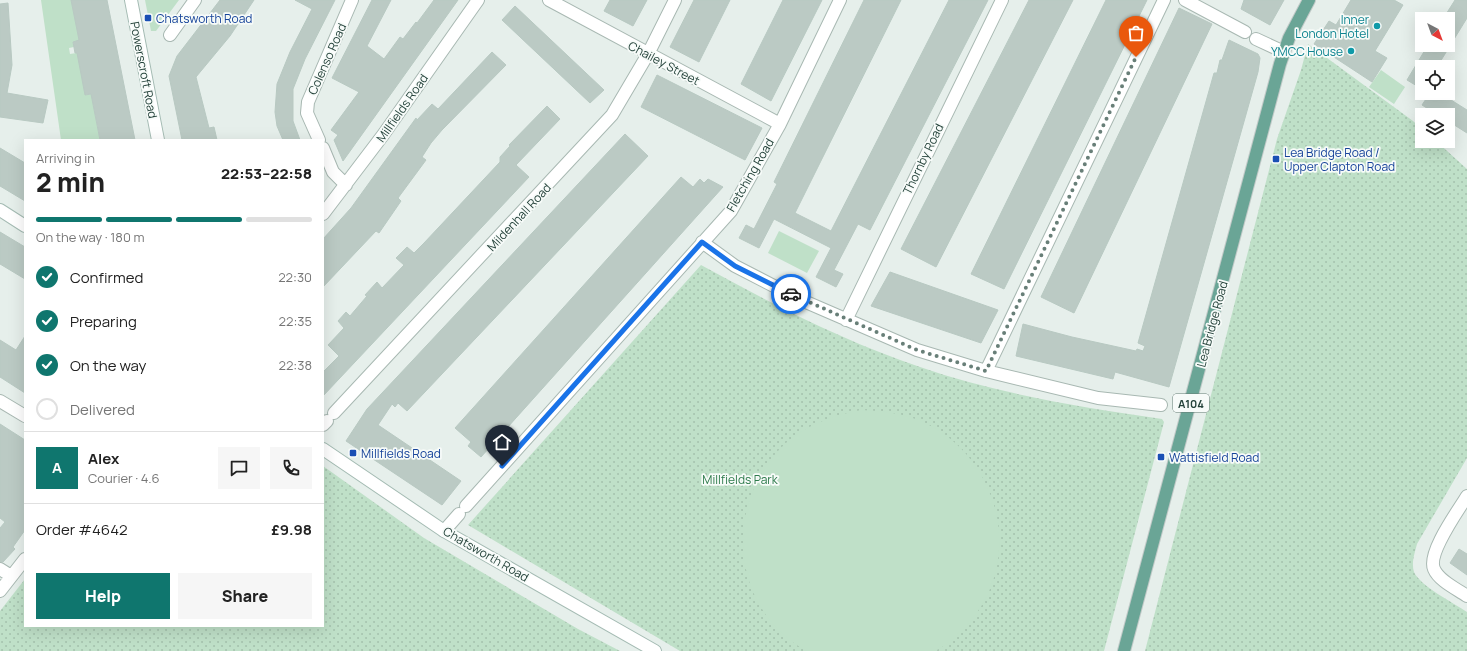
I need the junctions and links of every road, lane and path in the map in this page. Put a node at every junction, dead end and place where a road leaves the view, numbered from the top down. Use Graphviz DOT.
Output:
graph roads {
  1 [pos="131,0"];
  2 [pos="195,0"];
  3 [pos="352,0"];
  4 [pos="478,0"];
  5 [pos="549,0"];
  6 [pos="675,0"];
  7 [pos="840,0"];
  8 [pos="1002,0"];
  9 [pos="1164,0"];
  10 [pos="1185,0"];
  11 [pos="1309,0"];
  12 [pos="1245,32"];
  13 [pos="170,35"];
  14 [pos="1256,39"];
  15 [pos="1284,52"];
  16 [pos="648,54"];
  17 [pos="780,124"];
  18 [pos="158,139"];
  19 [pos="320,139"];
  20 [pos="324,150"];
  21 [pos="346,185"];
  22 [pos="0,210"];
  23 [pos="324,213"];
  24 [pos="24,225"];
  25 [pos="702,242"];
  26 [pos="846,320"];
  27 [pos="986,371"];
  28 [pos="0,401"];
  29 [pos="1161,405"];
  30 [pos="24,415"];
  31 [pos="328,420"];
  32 [pos="324,449"];
  33 [pos="1467,496"];
  34 [pos="444,530"];
  35 [pos="24,560"];
  36 [pos="0,569"];
  37 [pos="11,576"];
  38 [pos="0,591"];
  39 [pos="1467,596"];
  40 [pos="655,651"];
  41 [pos="1124,651"];
  1 -- 18 [label="street, Powerscroft Road"];
  2 -- 13 [label="street"];
  3 -- 19 [label="street, Colenso Road"];
  4 -- 21 [label="street, Millfields Road"];
  5 -- 16 [label="street, Chailey Street"];
  6 -- 16 [label="street, Mildenhall Road"];
  7 -- 17 [label="street, Fletching Road"];
  8 -- 26 [label="street, Thornby Road"];
  9 -- 27 [label="street"];
  10 -- 12 [label="street"];
  11 -- 15 [label="main road, Lea Bridge Road / A104"];
  14 -- 15 [label="street"];
  15 -- 41 [label="main road, Lea Bridge Road / A104"];
  16 -- 17 [label="street, Chailey Street"];
  16 -- 31 [label="street, Mildenhall Road"];
  17 -- 25 [label="street, Fletching Road"];
  20 -- 21 [label="street"];
  21 -- 23 [label="street, Millfields Road"];
  22 -- 24 [label="street"];
  25 -- 26 [label="street"];
  25 -- 34 [label="street, Fletching Road"];
  26 -- 27 [label="street"];
  27 -- 29 [label="street"];
  28 -- 30 [label="street"];
  32 -- 34 [label="street, Chatsworth Road"];
  33 -- 39 [label="street"];
  34 -- 40 [label="street, Chatsworth Road"];
  35 -- 37 [label="street"];
  36 -- 37 [label="street"];
  37 -- 38 [label="street"];
}
